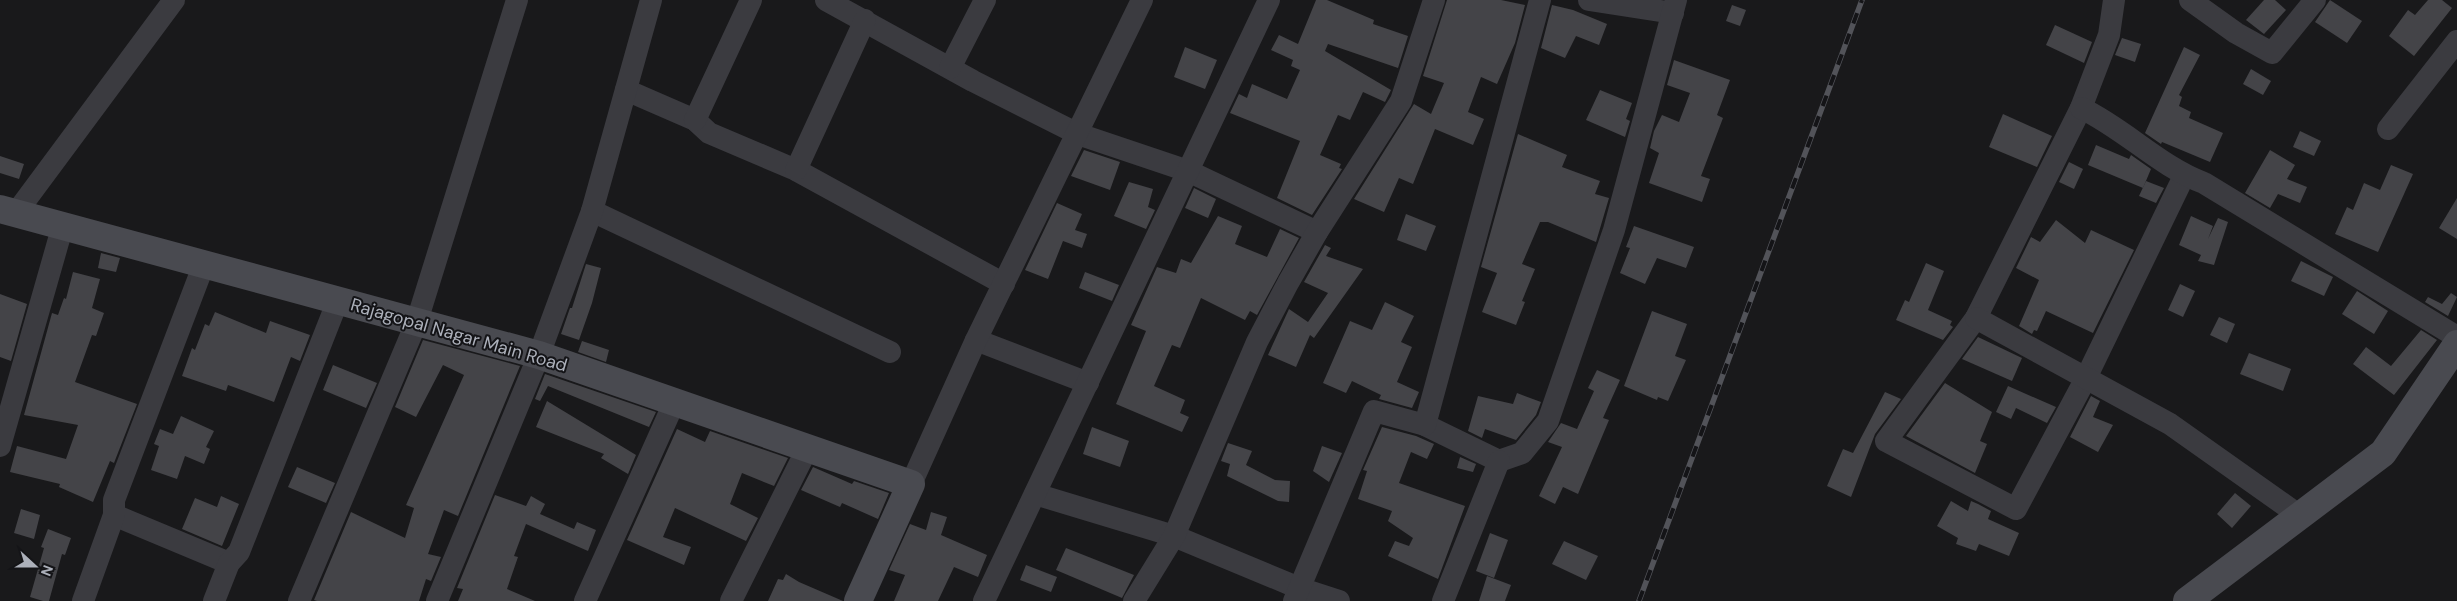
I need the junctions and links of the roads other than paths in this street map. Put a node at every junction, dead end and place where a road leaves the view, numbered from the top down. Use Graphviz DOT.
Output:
graph roads {
  1 [pos="174,0"];
  2 [pos="517,0"];
  3 [pos="650,0"];
  4 [pos="751,0"];
  5 [pos="985,0"];
  6 [pos="1142,0"];
  7 [pos="1269,0"];
  8 [pos="1434,0"];
  9 [pos="1540,0"];
  10 [pos="1589,0"];
  11 [pos="2114,0"];
  12 [pos="2190,0"];
  13 [pos="2315,0"];
  14 [pos="837,2"];
  15 [pos="1675,7"];
  16 [pos="865,20"];
  17 [pos="2457,41"];
  18 [pos="950,68"];
  19 [pos="626,90"];
  20 [pos="2081,108"];
  21 [pos="695,120"];
  22 [pos="2388,129"];
  23 [pos="1078,134"];
  24 [pos="796,170"];
  25 [pos="1188,171"];
  26 [pos="2184,176"];
  27 [pos="8,211"];
  28 [pos="592,211"];
  29 [pos="62,225"];
  30 [pos="1317,232"];
  31 [pos="204,264"];
  32 [pos="1004,284"];
  33 [pos="338,300"];
  34 [pos="1976,318"];
  35 [pos="417,321"];
  36 [pos="2457,337"];
  37 [pos="976,340"];
  38 [pos="2457,344"];
  39 [pos="890,352"];
  40 [pos="538,356"];
  41 [pos="2086,378"];
  42 [pos="1088,383"];
  43 [pos="674,403"];
  44 [pos="1425,425"];
  45 [pos="0,446"];
  46 [pos="807,449"];
  47 [pos="1499,461"];
  48 [pos="911,484"];
  49 [pos="1036,494"];
  50 [pos="114,515"];
  51 [pos="2300,516"];
  52 [pos="1174,536"];
  53 [pos="229,563"];
  54 [pos="1296,594"];
  55 [pos="83,601"];
  56 [pos="214,601"];
  57 [pos="299,601"];
  58 [pos="437,601"];
  59 [pos="585,601"];
  60 [pos="731,601"];
  61 [pos="858,601"];
  62 [pos="984,601"];
  63 [pos="1134,601"];
  64 [pos="1339,601"];
  65 [pos="1443,601"];
  66 [pos="2187,601"];
  1 -- 27 [label="street"];
  2 -- 35 [label="street"];
  3 -- 19 [label="street"];
  4 -- 21 [label="street"];
  5 -- 18 [label="street"];
  6 -- 23 [label="street"];
  7 -- 25 [label="street"];
  8 -- 30 [label="street"];
  9 -- 44 [label="street"];
  10 -- 15 [label="street"];
  11 -- 20 [label="street"];
  12 -- 13 [label="street"];
  14 -- 16 [label="street"];
  15 -- 47 [label="street"];
  16 -- 18 [label="street"];
  16 -- 24 [label="street"];
  17 -- 22 [label="street"];
  18 -- 23 [label="street"];
  19 -- 21 [label="street"];
  19 -- 28 [label="street"];
  20 -- 26 [label="street"];
  20 -- 34 [label="street"];
  21 -- 24 [label="street"];
  23 -- 25 [label="street"];
  23 -- 32 [label="street"];
  24 -- 32 [label="street"];
  25 -- 30 [label="street"];
  25 -- 42 [label="street"];
  26 -- 36 [label="street"];
  26 -- 41 [label="street"];
  27 -- 29 [label="street, Rajagopal Nagar Main Road"];
  28 -- 39 [label="street"];
  28 -- 40 [label="street"];
  29 -- 31 [label="street, Rajagopal Nagar Main Road"];
  29 -- 45 [label="street"];
  30 -- 52 [label="street"];
  31 -- 33 [label="street, Rajagopal Nagar Main Road"];
  31 -- 50 [label="street"];
  32 -- 37 [label="street"];
  33 -- 35 [label="street, Rajagopal Nagar Main Road"];
  33 -- 53 [label="street"];
  34 -- 41 [label="street"];
  34 -- 41 [label="street"];
  35 -- 40 [label="street, Rajagopal Nagar Main Road"];
  35 -- 57 [label="street"];
  37 -- 42 [label="street"];
  37 -- 48 [label="street"];
  38 -- 51 [label="street"];
  40 -- 43 [label="street, Rajagopal Nagar Main Road"];
  40 -- 58 [label="street"];
  41 -- 51 [label="street"];
  42 -- 49 [label="street"];
  43 -- 46 [label="street, Rajagopal Nagar Main Road"];
  43 -- 59 [label="street"];
  44 -- 47 [label="street"];
  44 -- 54 [label="street"];
  46 -- 48 [label="street, Rajagopal Nagar Main Road"];
  46 -- 60 [label="street"];
  47 -- 65 [label="street"];
  48 -- 61 [label="street"];
  49 -- 52 [label="street"];
  49 -- 62 [label="street"];
  50 -- 53 [label="street"];
  50 -- 55 [label="street"];
  51 -- 66 [label="street"];
  52 -- 54 [label="street"];
  52 -- 63 [label="street"];
  53 -- 56 [label="street"];
  54 -- 64 [label="street"];
}
